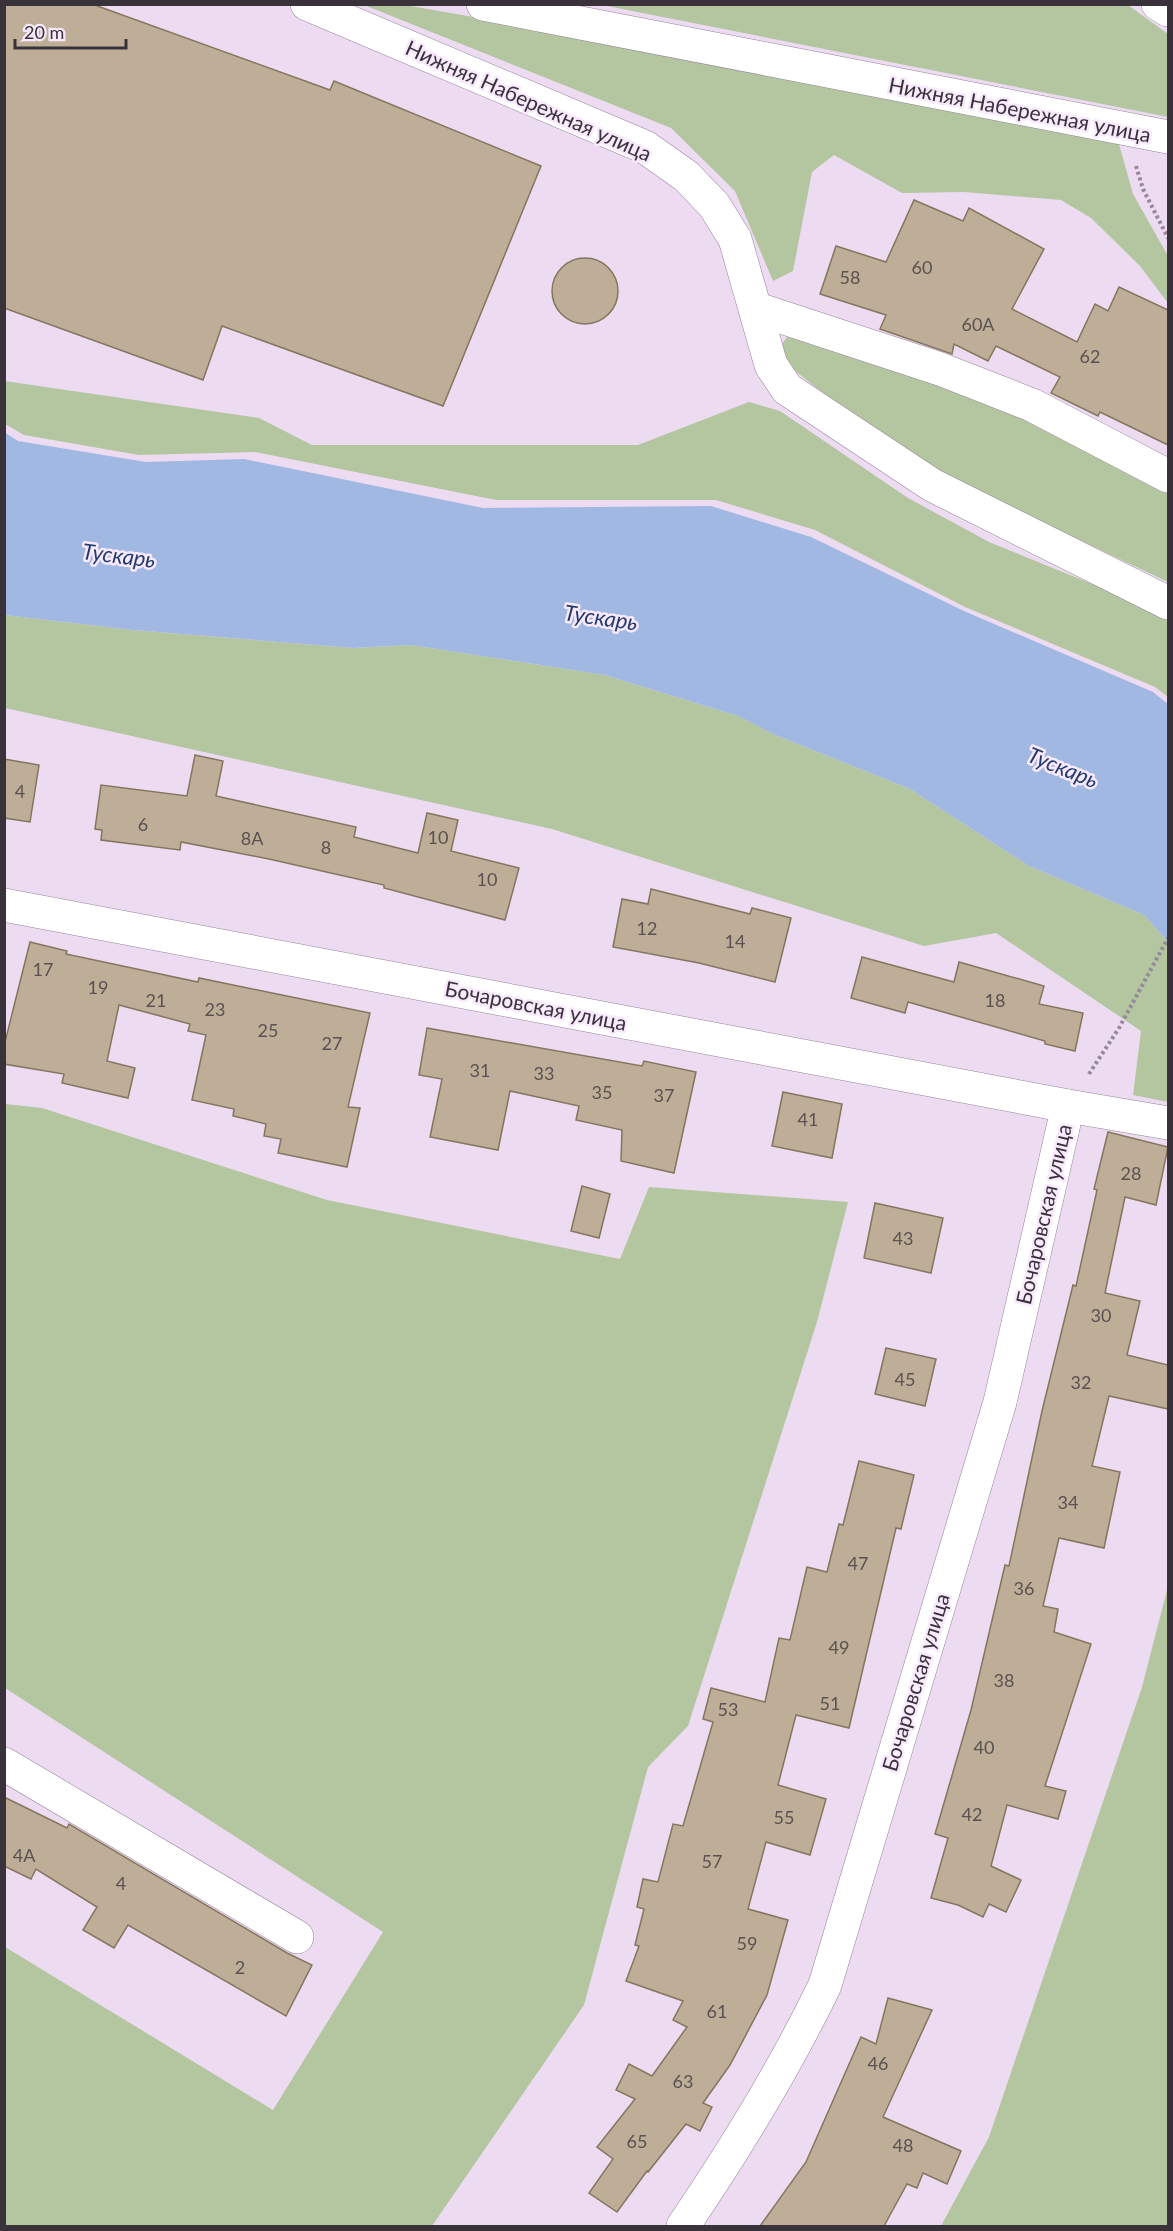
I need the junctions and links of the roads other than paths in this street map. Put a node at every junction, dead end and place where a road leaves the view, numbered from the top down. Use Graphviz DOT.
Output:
graph roads {
  1 [pos="307,4"];
  2 [pos="483,4"];
  3 [pos="1158,4"];
  4 [pos="1168,10"];
  5 [pos="1168,137"];
  6 [pos="757,309"];
  7 [pos="1168,476"];
  8 [pos="1168,603"];
  9 [pos="4,906"];
  10 [pos="1068,1106"];
  11 [pos="1168,1123"];
  12 [pos="4,1764"];
  13 [pos="297,1937"];
  14 [pos="683,2226"];
  1 -- 6 [label="street, Нижняя Набережная улица"];
  2 -- 5 [label="street, Нижняя Набережная улица"];
  3 -- 4 [label="street"];
  6 -- 7 [label="street"];
  6 -- 8 [label="street, Нижняя Набережная улица"];
  9 -- 10 [label="street, Бочаровская улица"];
  10 -- 11 [label="street, Бочаровская улица"];
  10 -- 14 [label="street, Бочаровская улица"];
  12 -- 13 [label="street"];
}
